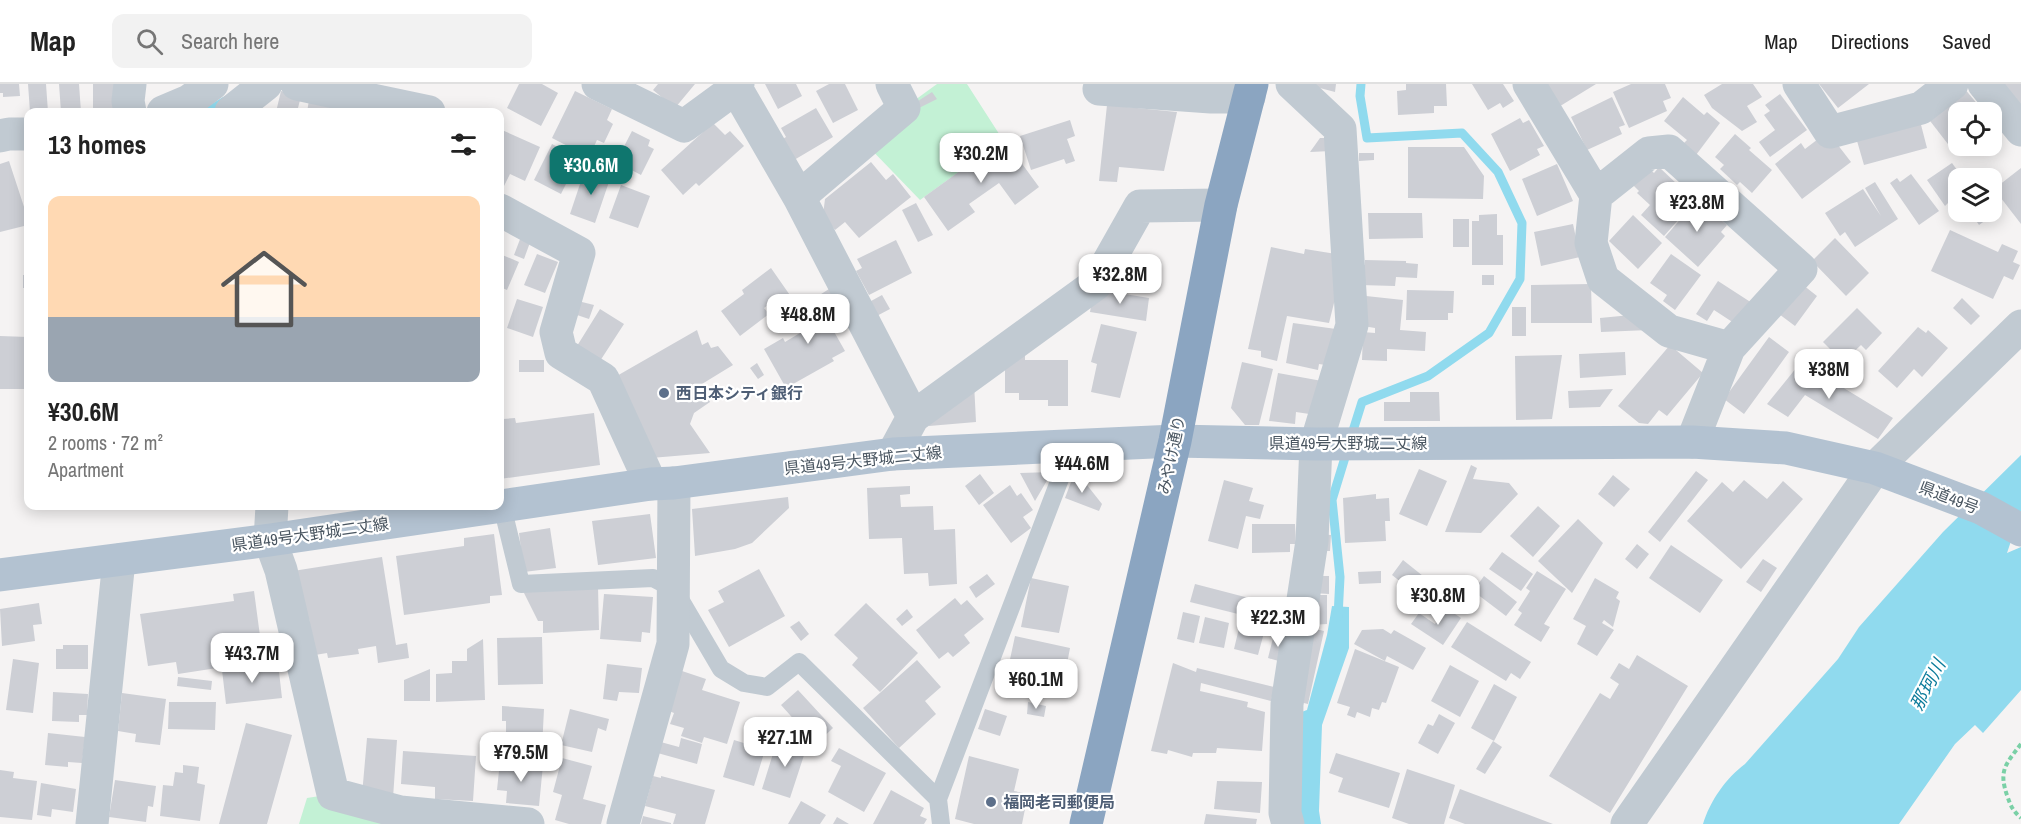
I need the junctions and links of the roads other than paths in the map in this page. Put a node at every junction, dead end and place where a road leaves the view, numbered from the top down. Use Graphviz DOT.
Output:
graph roads {
  1 [pos="130,84"];
  2 [pos="212,84"];
  3 [pos="266,84"];
  4 [pos="297,84"];
  5 [pos="598,84"];
  6 [pos="892,84"];
  7 [pos="1292,84"];
  8 [pos="1529,84"];
  9 [pos="1799,84"];
  10 [pos="1952,84"];
  11 [pos="1984,84"];
  12 [pos="737,86"];
  13 [pos="1099,89"];
  14 [pos="1250,91"];
  15 [pos="129,108"];
  16 [pos="172,108"];
  17 [pos="236,108"];
  18 [pos="410,108"];
  19 [pos="2021,130"];
  20 [pos="24,134"];
  21 [pos="0,136"];
  22 [pos="1596,195"];
  23 [pos="799,197"];
  24 [pos="1221,205"];
  25 [pos="504,212"];
  26 [pos="2021,326"];
  27 [pos="1729,348"];
  28 [pos="913,417"];
  29 [pos="1175,441"];
  30 [pos="1692,442"];
  31 [pos="1336,444"];
  32 [pos="1062,446"];
  33 [pos="893,454"];
  34 [pos="1875,468"];
  35 [pos="663,484"];
  36 [pos="504,506"];
  37 [pos="272,510"];
  38 [pos="475,510"];
  39 [pos="503,510"];
  40 [pos="2021,530"];
  41 [pos="270,540"];
  42 [pos="119,560"];
  43 [pos="0,575"];
  44 [pos="674,589"];
  45 [pos="939,799"];
  46 [pos="399,818"];
  47 [pos="92,824"];
  48 [pos="528,824"];
  49 [pos="623,824"];
  50 [pos="941,824"];
  51 [pos="1086,824"];
  52 [pos="1288,824"];
  53 [pos="1627,824"];
  1 -- 15 [label="street"];
  2 -- 16 [label="street"];
  3 -- 17 [label="street"];
  4 -- 18 [label="street"];
  5 -- 12 [label="street"];
  6 -- 23 [label="street"];
  7 -- 31 [label="street"];
  8 -- 22 [label="street"];
  9 -- 10 [label="street"];
  11 -- 19 [label="street"];
  12 -- 23 [label="street"];
  13 -- 14 [label="street"];
  14 -- 24 [label="highway, みやけ通り"];
  20 -- 21 [label="street"];
  22 -- 27 [label="street"];
  22 -- 27 [label="street"];
  23 -- 28 [label="street"];
  24 -- 28 [label="street"];
  24 -- 29 [label="highway, みやけ通り"];
  25 -- 35 [label="street"];
  26 -- 34 [label="street"];
  27 -- 30 [label="street"];
  28 -- 33 [label="street"];
  29 -- 31 [label="main road, 県道49号大野城二丈線"];
  29 -- 32 [label="main road, 県道49号大野城二丈線"];
  29 -- 51 [label="highway, みやけ通り"];
  30 -- 31 [label="main road, 県道49号大野城二丈線"];
  30 -- 34 [label="main road, 県道49号大野城二丈線"];
  31 -- 52 [label="street"];
  32 -- 33 [label="main road, 県道49号大野城二丈線"];
  32 -- 45 [label="lane"];
  33 -- 35 [label="main road, 県道49号大野城二丈線"];
  34 -- 40 [label="main road, 県道49号"];
  34 -- 53 [label="street"];
  35 -- 36 [label="main road, 県道49号大野城二丈線"];
  35 -- 44 [label="street"];
  37 -- 41 [label="street"];
  38 -- 41 [label="main road, 県道49号大野城二丈線"];
  39 -- 44 [label="lane"];
  41 -- 42 [label="main road, 県道49号大野城二丈線"];
  41 -- 46 [label="street"];
  42 -- 43 [label="main road, 県道49号大野城二丈線"];
  42 -- 47 [label="street"];
  44 -- 45 [label="lane"];
  44 -- 49 [label="street"];
  45 -- 50 [label="lane"];
  46 -- 48 [label="street"];
}
